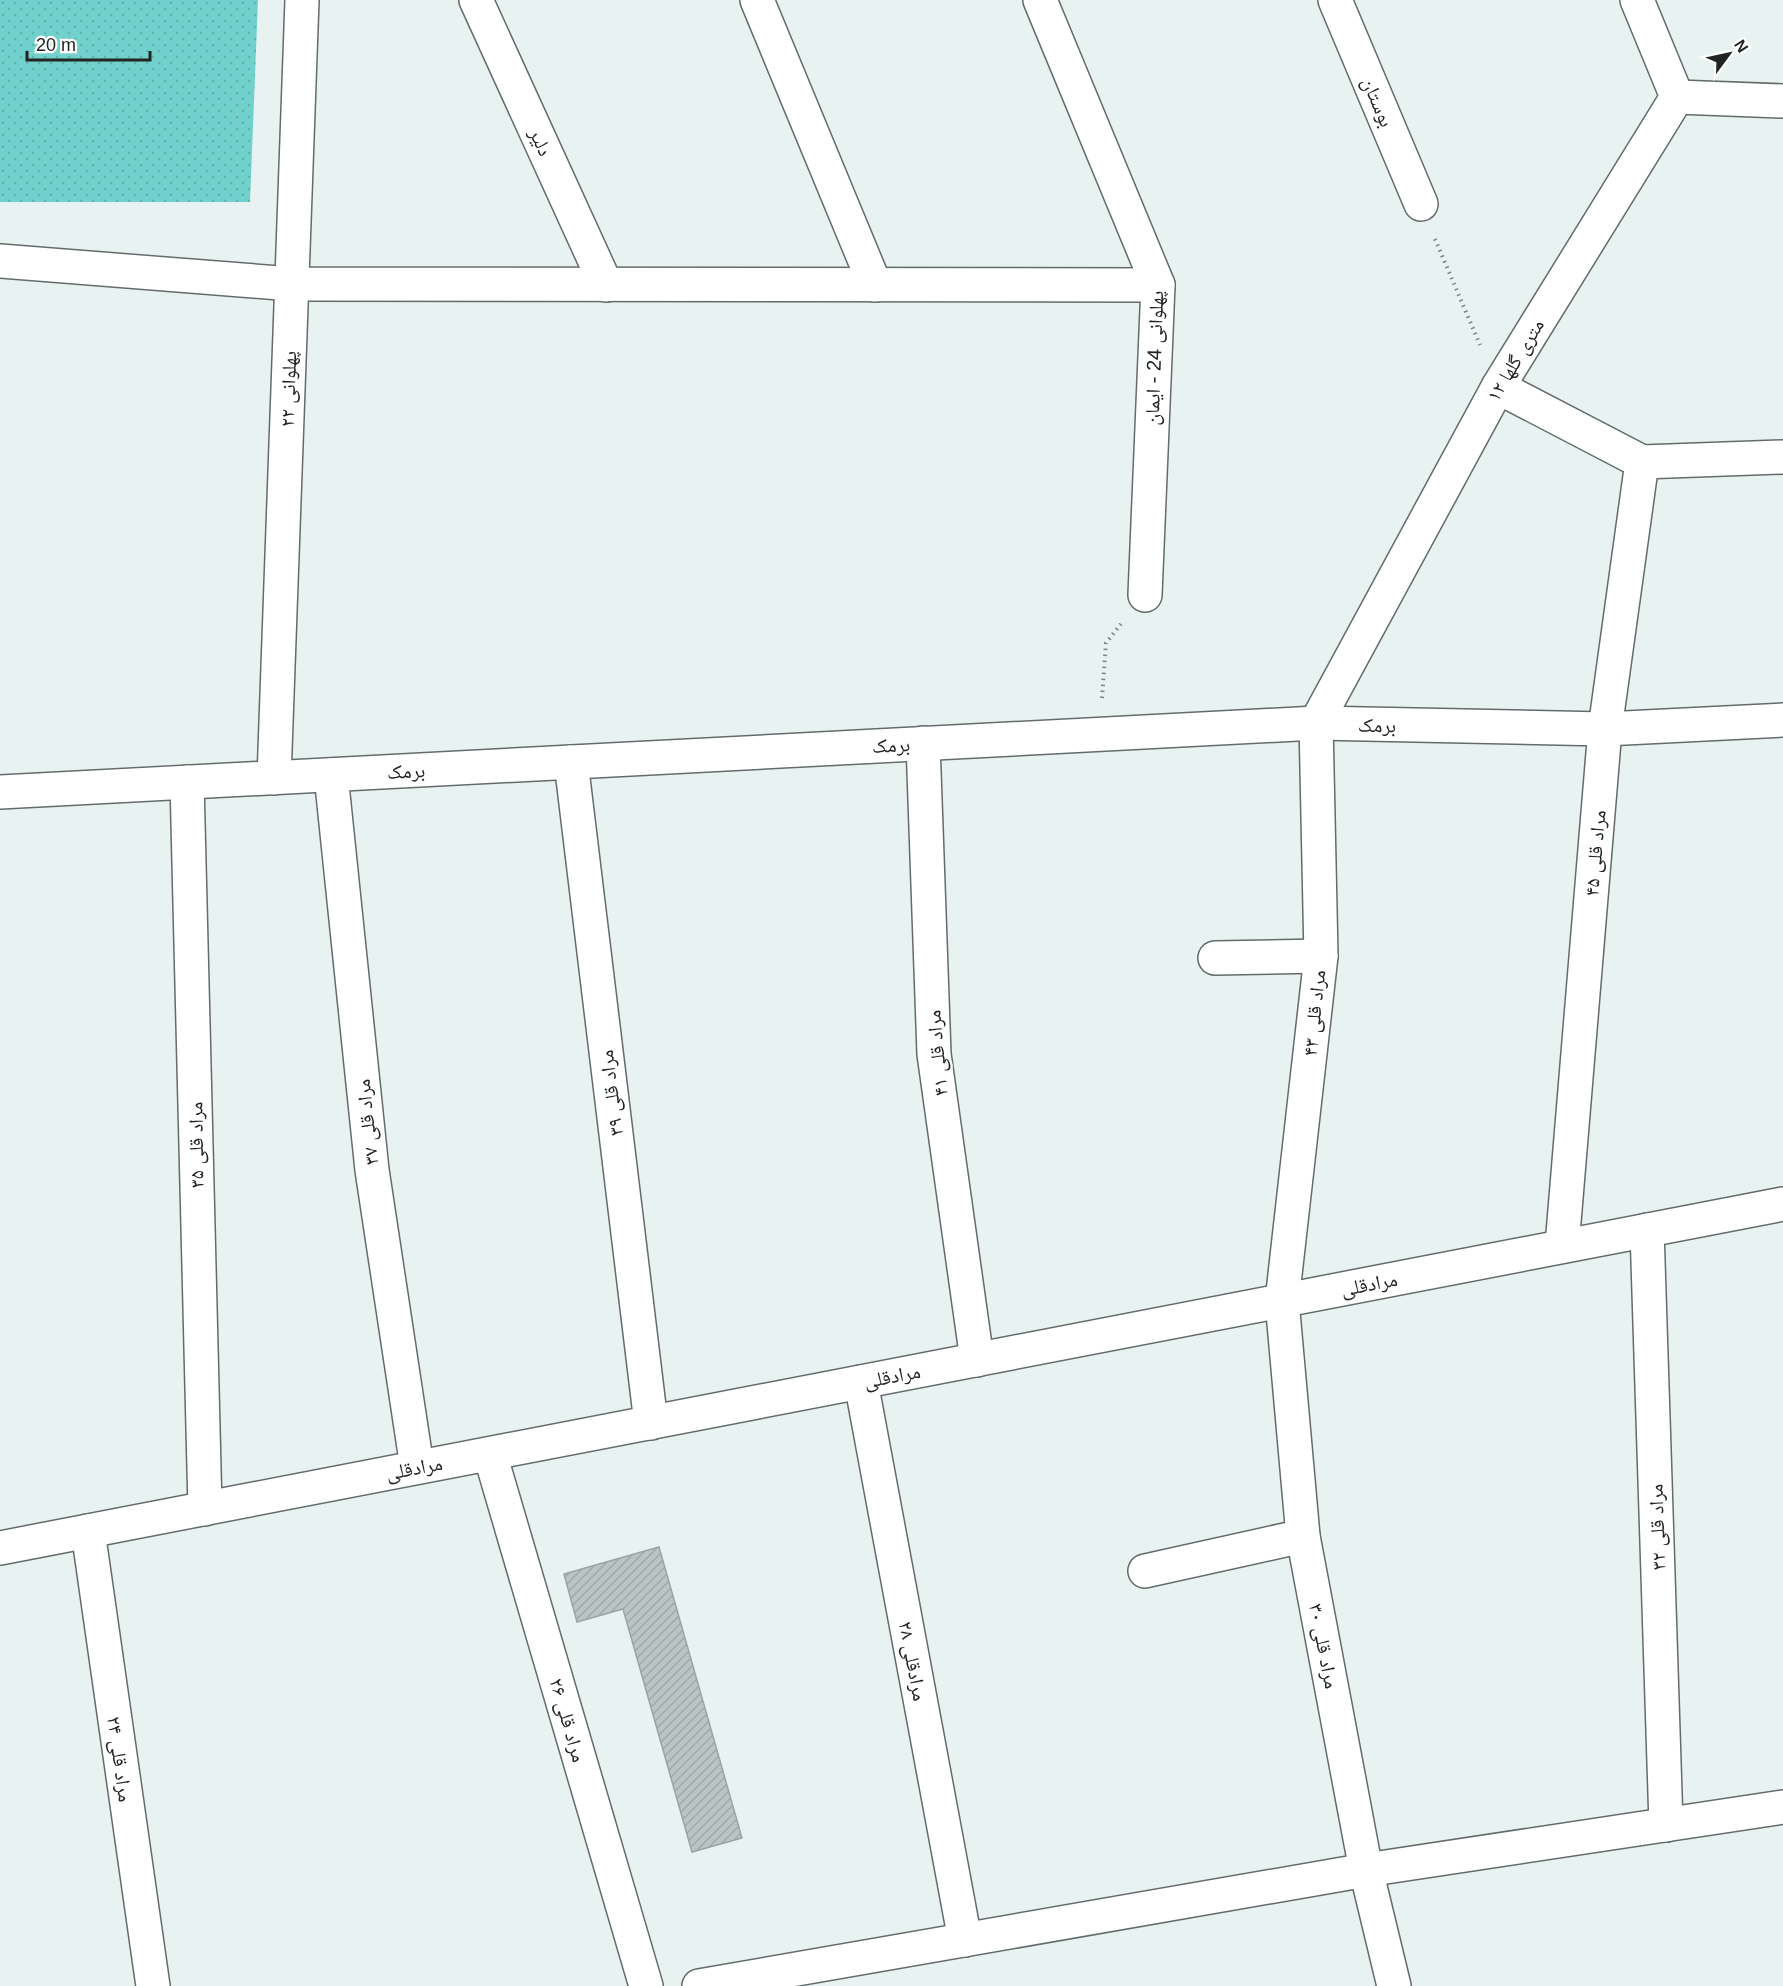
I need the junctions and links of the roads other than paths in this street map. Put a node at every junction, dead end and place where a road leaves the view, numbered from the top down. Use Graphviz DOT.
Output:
graph roads {
  1 [pos="302,0"];
  2 [pos="476,0"];
  3 [pos="758,0"];
  4 [pos="1040,0"];
  5 [pos="1335,0"];
  6 [pos="1637,0"];
  7 [pos="1677,97"];
  8 [pos="1783,101"];
  9 [pos="1421,204"];
  10 [pos="0,261"];
  11 [pos="292,284"];
  12 [pos="606,285"];
  13 [pos="875,285"];
  14 [pos="1158,285"];
  15 [pos="1498,387"];
  16 [pos="1783,457"];
  17 [pos="1642,462"];
  18 [pos="1145,595"];
  19 [pos="1783,720"];
  20 [pos="1317,723"];
  21 [pos="1605,729"];
  22 [pos="924,743"];
  23 [pos="571,762"];
  24 [pos="331,775"];
  25 [pos="274,778"];
  26 [pos="187,782"];
  27 [pos="0,792"];
  28 [pos="1321,956"];
  29 [pos="1215,958"];
  30 [pos="1783,1204"];
  31 [pos="1647,1230"];
  32 [pos="1562,1246"];
  33 [pos="1282,1301"];
  34 [pos="977,1360"];
  35 [pos="861,1382"];
  36 [pos="651,1423"];
  37 [pos="490,1454"];
  38 [pos="417,1467"];
  39 [pos="205,1509"];
  40 [pos="88,1531"];
  41 [pos="1304,1536"];
  42 [pos="0,1548"];
  43 [pos="1145,1571"];
  44 [pos="1783,1807"];
  45 [pos="1666,1825"];
  46 [pos="1366,1870"];
  47 [pos="965,1940"];
  48 [pos="153,1986"];
  49 [pos="646,1986"];
  50 [pos="699,1986"];
  51 [pos="1394,1986"];
  1 -- 11 [label="street, پهلوانی ۲۲"];
  2 -- 12 [label="street, دلیر"];
  3 -- 13 [label="street"];
  4 -- 14 [label="street, پهلوانی 24 - ایمان"];
  5 -- 9 [label="street, بوستان"];
  6 -- 7 [label="street"];
  7 -- 8 [label="street"];
  7 -- 15 [label="street, ۱۲ متری گلها"];
  10 -- 11 [label="street"];
  11 -- 12 [label="street"];
  11 -- 25 [label="street, پهلوانی ۲۲"];
  12 -- 13 [label="street"];
  13 -- 14 [label="street"];
  14 -- 18 [label="street, پهلوانی 24 - ایمان"];
  15 -- 17 [label="street"];
  15 -- 20 [label="street, ۱۲ متری گلها"];
  16 -- 17 [label="street"];
  17 -- 21 [label="street, مراد قلی ۴۵"];
  19 -- 21 [label="street, برمک"];
  20 -- 21 [label="street, برمک"];
  20 -- 22 [label="street, برمک"];
  20 -- 28 [label="street, مراد قلی ۴۳"];
  21 -- 32 [label="street, مراد قلی ۴۵"];
  22 -- 23 [label="street, برمک"];
  22 -- 34 [label="street, مراد قلی ۴۱"];
  23 -- 24 [label="street, برمک"];
  23 -- 36 [label="street, مراد قلی ۳۹"];
  24 -- 25 [label="street, برمک"];
  24 -- 38 [label="street, مراد قلی ۳۷"];
  25 -- 26 [label="street, برمک"];
  26 -- 27 [label="street, برمک"];
  26 -- 39 [label="street, مراد قلی ۳۵"];
  28 -- 29 [label="street"];
  28 -- 33 [label="street, مراد قلی ۴۳"];
  30 -- 31 [label="street, مرادقلی"];
  31 -- 32 [label="street, مرادقلی"];
  31 -- 45 [label="street, مراد قلی ۳۲"];
  32 -- 33 [label="street, مرادقلی"];
  33 -- 34 [label="street, مرادقلی"];
  33 -- 41 [label="street, مراد قلی ۳۰"];
  34 -- 35 [label="street, مرادقلی"];
  35 -- 36 [label="street, مرادقلی"];
  35 -- 47 [label="street, مرادقلی ۲۸"];
  36 -- 37 [label="street, مرادقلی"];
  37 -- 38 [label="street, مرادقلی"];
  37 -- 49 [label="street, مراد قلی ۲۶"];
  38 -- 39 [label="street, مرادقلی"];
  39 -- 40 [label="street, مرادقلی"];
  40 -- 42 [label="street, مرادقلی"];
  40 -- 48 [label="street, مراد قلی ۲۴"];
  41 -- 43 [label="street"];
  41 -- 46 [label="street, مراد قلی ۳۰"];
  44 -- 45 [label="street"];
  45 -- 46 [label="street"];
  46 -- 47 [label="street"];
  46 -- 51 [label="street, مراد قلی ۳۰"];
  47 -- 50 [label="street"];
}
